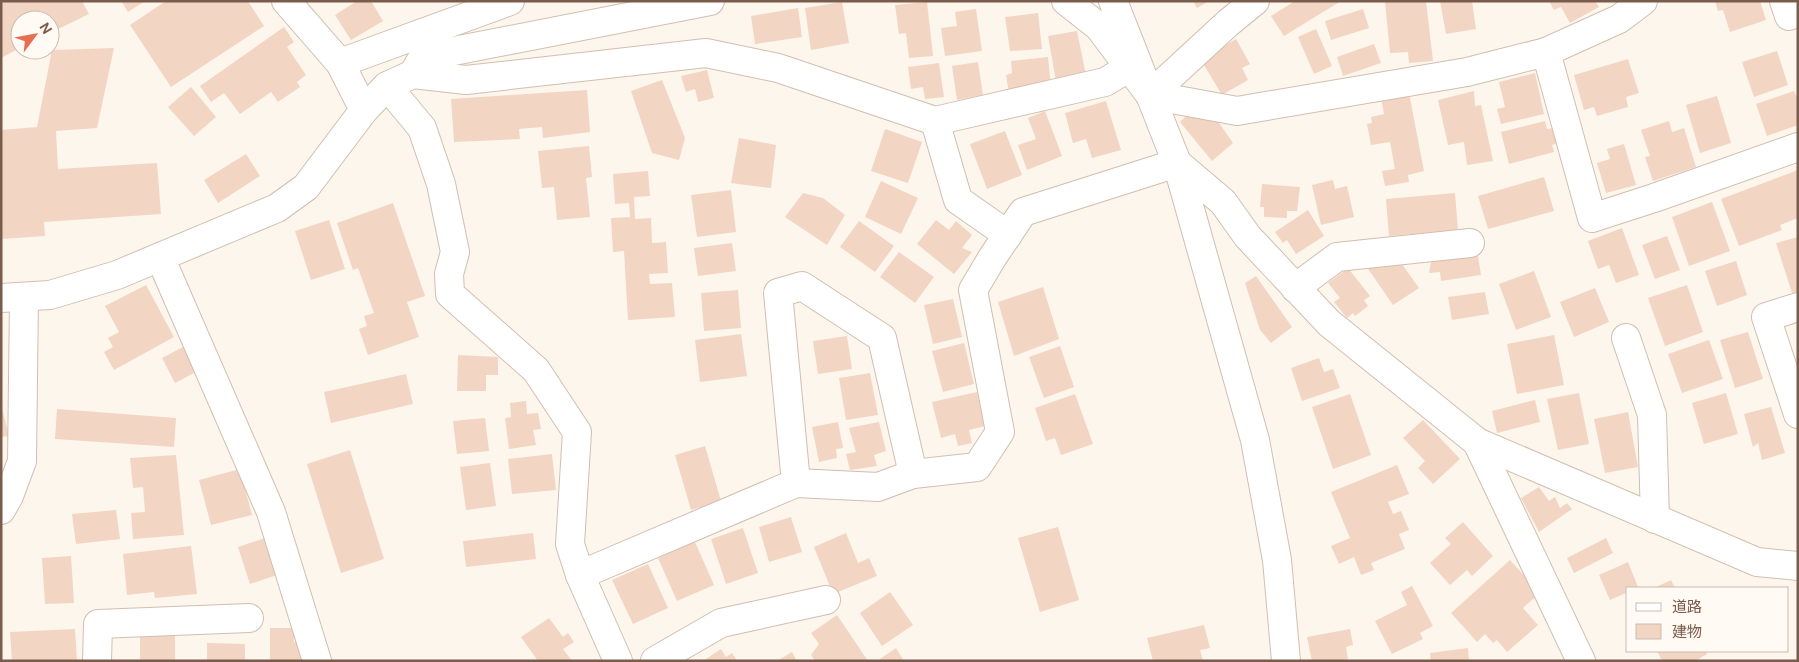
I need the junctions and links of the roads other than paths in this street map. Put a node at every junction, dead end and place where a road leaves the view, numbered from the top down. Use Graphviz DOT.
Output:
graph roads {
  1 [pos="286,1"];
  2 [pos="510,1"];
  3 [pos="710,1"];
  4 [pos="1066,1"];
  5 [pos="1112,1"];
  6 [pos="1256,1"];
  7 [pos="1630,5"];
  8 [pos="1546,52"];
  9 [pos="340,63"];
  10 [pos="1130,68"];
  11 [pos="413,74"];
  12 [pos="387,86"];
  13 [pos="1150,95"];
  14 [pos="364,110"];
  15 [pos="935,122"];
  16 [pos="1798,147"];
  17 [pos="1177,163"];
  18 [pos="1008,235"];
  19 [pos="1470,243"];
  20 [pos="160,257"];
  21 [pos="1295,288"];
  22 [pos="13,297"];
  23 [pos="1798,307"];
  24 [pos="1626,338"];
  25 [pos="1798,414"];
  26 [pos="1477,442"];
  27 [pos="913,474"];
  28 [pos="796,482"];
  29 [pos="1,510"];
  30 [pos="1655,519"];
  31 [pos="1798,566"];
  32 [pos="580,575"];
  33 [pos="826,600"];
  34 [pos="249,618"];
  35 [pos="97,661"];
  36 [pos="317,661"];
  37 [pos="618,661"];
  38 [pos="655,661"];
  39 [pos="1286,661"];
  40 [pos="1582,661"];
  1 -- 9 [label="street"];
  2 -- 9 [label="street"];
  3 -- 11 [label="street"];
  4 -- 10 [label="street"];
  5 -- 13 [label="street"];
  6 -- 13 [label="street"];
  7 -- 8 [label="street"];
  8 -- 13 [label="street"];
  8 -- 16 [label="street"];
  9 -- 14 [label="street"];
  10 -- 13 [label="street"];
  10 -- 15 [label="street"];
  11 -- 12 [label="street"];
  11 -- 15 [label="street"];
  12 -- 14 [label="street"];
  12 -- 32 [label="street"];
  13 -- 17 [label="street"];
  14 -- 20 [label="street"];
  15 -- 18 [label="street"];
  17 -- 18 [label="street"];
  17 -- 21 [label="street"];
  17 -- 39 [label="street"];
  18 -- 27 [label="street"];
  19 -- 21 [label="street"];
  20 -- 22 [label="street"];
  20 -- 36 [label="street"];
  21 -- 26 [label="street"];
  22 -- 29 [label="street"];
  23 -- 25 [label="street"];
  24 -- 30 [label="street"];
  26 -- 30 [label="street"];
  26 -- 40 [label="street"];
  27 -- 28 [label="street"];
  27 -- 28 [label="street"];
  28 -- 32 [label="street"];
  30 -- 31 [label="street"];
  32 -- 37 [label="street"];
  33 -- 38 [label="street"];
  34 -- 35 [label="street"];
}
